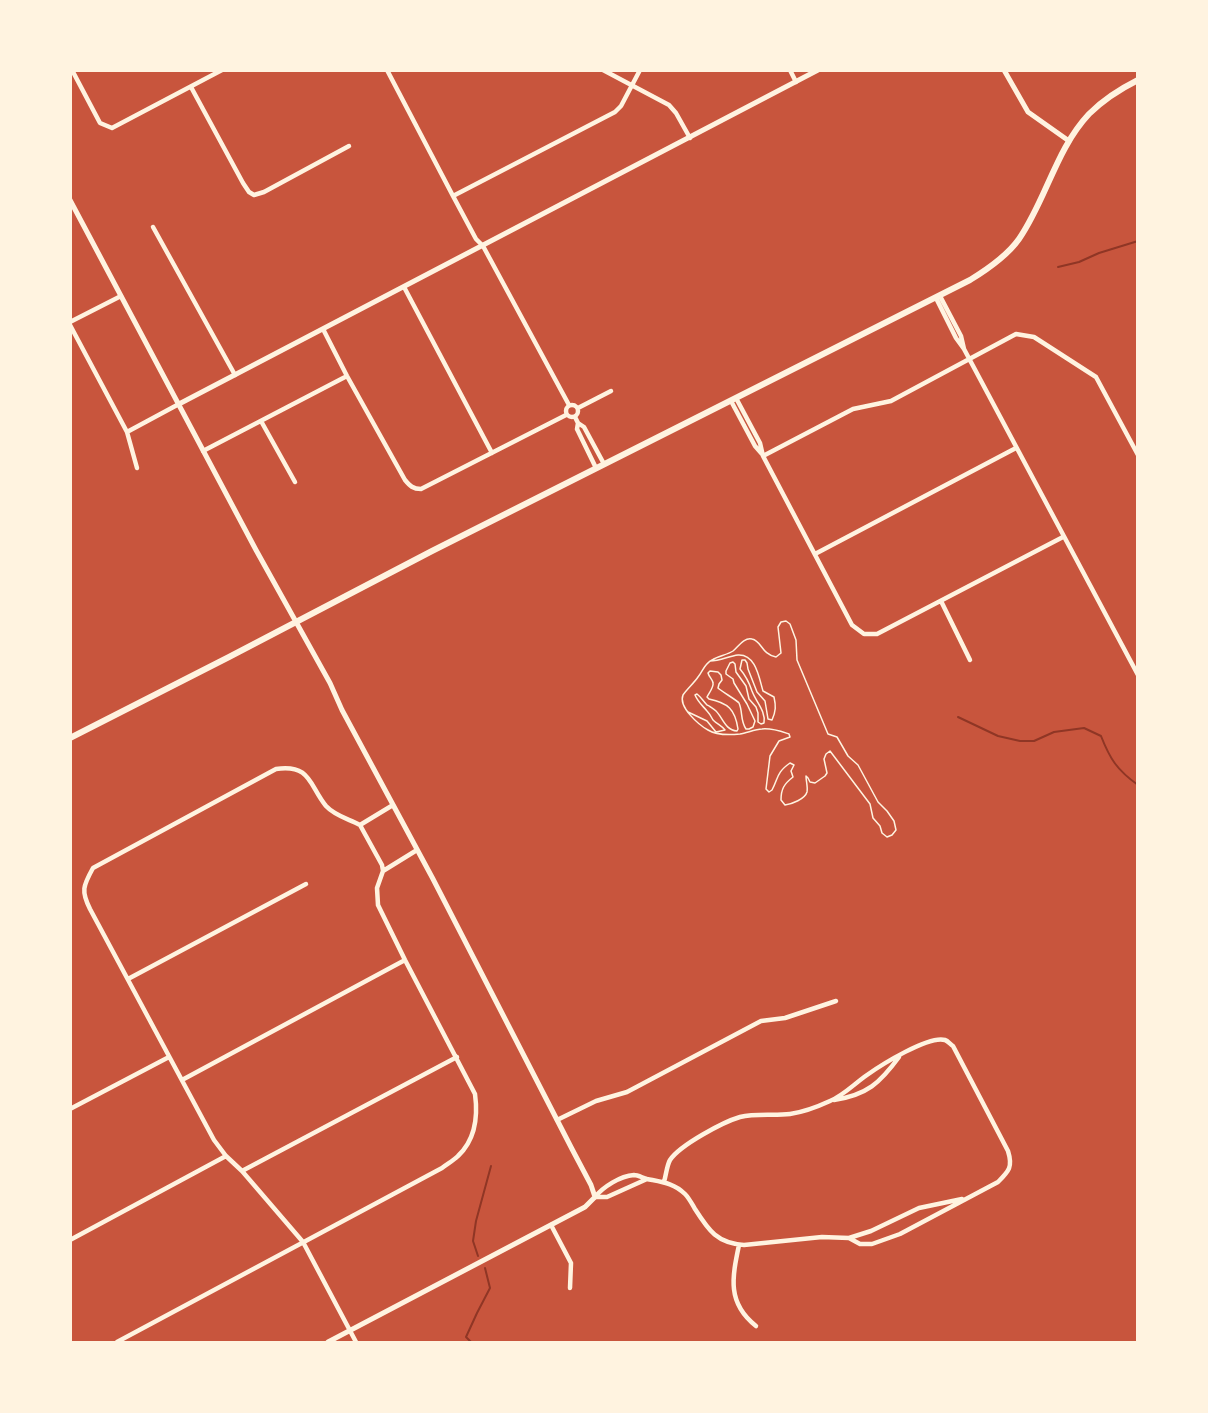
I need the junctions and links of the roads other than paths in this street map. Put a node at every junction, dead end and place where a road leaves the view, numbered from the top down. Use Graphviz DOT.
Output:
graph roads {
  1 [pos="72,70"];
  2 [pos="222,70"];
  3 [pos="387,70"];
  4 [pos="603,70"];
  5 [pos="640,70"];
  6 [pos="790,70"];
  7 [pos="818,70"];
  8 [pos="1004,70"];
  9 [pos="1137,80"];
  10 [pos="796,82"];
  11 [pos="632,86"];
  12 [pos="191,87"];
  13 [pos="690,138"];
  14 [pos="1069,141"];
  15 [pos="349,146"];
  16 [pos="453,196"];
  17 [pos="70,200"];
  18 [pos="153,227"];
  19 [pos="483,246"];
  20 [pos="404,287"];
  21 [pos="121,296"];
  22 [pos="938,297"];
  23 [pos="70,323"];
  24 [pos="323,329"];
  25 [pos="970,359"];
  26 [pos="235,375"];
  27 [pos="347,376"];
  28 [pos="611,391"];
  29 [pos="733,399"];
  30 [pos="179,404"];
  31 [pos="569,405"];
  32 [pos="578,408"];
  33 [pos="566,415"];
  34 [pos="575,417"];
  35 [pos="261,420"];
  36 [pos="578,423"];
  37 [pos="127,432"];
  38 [pos="1016,448"];
  39 [pos="203,451"];
  40 [pos="492,453"];
  41 [pos="1137,455"];
  42 [pos="763,456"];
  43 [pos="604,464"];
  44 [pos="137,468"];
  45 [pos="596,468"];
  46 [pos="295,482"];
  47 [pos="1063,537"];
  48 [pos="815,554"];
  49 [pos="941,601"];
  50 [pos="296,622"];
  51 [pos="970,660"];
  52 [pos="1137,675"];
  53 [pos="70,738"];
  54 [pos="393,805"];
  55 [pos="360,825"];
  56 [pos="417,850"];
  57 [pos="383,871"];
  58 [pos="306,884"];
  59 [pos="405,960"];
  60 [pos="128,979"];
  61 [pos="836,1001"];
  62 [pos="169,1056"];
  63 [pos="900,1056"];
  64 [pos="457,1057"];
  65 [pos="182,1080"];
  66 [pos="831,1101"];
  67 [pos="70,1109"];
  68 [pos="557,1120"];
  69 [pos="226,1156"];
  70 [pos="242,1171"];
  71 [pos="647,1179"];
  72 [pos="664,1182"];
  73 [pos="594,1197"];
  74 [pos="969,1198"];
  75 [pos="552,1225"];
  76 [pos="849,1239"];
  77 [pos="70,1240"];
  78 [pos="303,1242"];
  79 [pos="739,1245"];
  80 [pos="570,1288"];
  81 [pos="756,1326"];
  82 [pos="350,1331"];
  83 [pos="117,1342"];
  84 [pos="328,1342"];
  85 [pos="356,1342"];
  1 -- 12 [label="street"];
  2 -- 12 [label="street"];
  3 -- 16 [label="street"];
  4 -- 11 [label="street"];
  5 -- 11 [label="street"];
  6 -- 10 [label="street"];
  7 -- 10 [label="street"];
  8 -- 14 [label="street"];
  9 -- 14 [label="main road"];
  10 -- 13 [label="street"];
  11 -- 13 [label="street"];
  11 -- 16 [label="street"];
  12 -- 15 [label="street"];
  13 -- 19 [label="street"];
  14 -- 22 [label="main road"];
  16 -- 19 [label="street"];
  17 -- 21 [label="street"];
  18 -- 26 [label="street"];
  19 -- 20 [label="street"];
  19 -- 31 [label="street"];
  20 -- 24 [label="street"];
  20 -- 40 [label="street"];
  21 -- 23 [label="street"];
  21 -- 30 [label="street"];
  22 -- 25 [label="street"];
  22 -- 29 [label="main road"];
  23 -- 37 [label="street"];
  24 -- 26 [label="street"];
  24 -- 27 [label="street"];
  25 -- 38 [label="street"];
  25 -- 41 [label="street"];
  25 -- 42 [label="street"];
  26 -- 30 [label="street"];
  27 -- 35 [label="street"];
  27 -- 40 [label="street"];
  28 -- 32 [label="street"];
  29 -- 42 [label="street"];
  29 -- 43 [label="main road"];
  30 -- 37 [label="street"];
  30 -- 39 [label="street"];
  31 -- 32 [label="street"];
  31 -- 33 [label="street"];
  32 -- 34 [label="street"];
  33 -- 34 [label="street"];
  33 -- 40 [label="street"];
  34 -- 36 [label="street"];
  35 -- 39 [label="street"];
  35 -- 46 [label="street"];
  36 -- 43 [label="street"];
  36 -- 45 [label="street"];
  37 -- 44 [label="street"];
  38 -- 47 [label="street"];
  38 -- 48 [label="street"];
  39 -- 50 [label="street"];
  42 -- 48 [label="street"];
  43 -- 45 [label="main road"];
  45 -- 50 [label="main road"];
  47 -- 49 [label="street"];
  47 -- 52 [label="street"];
  48 -- 49 [label="street"];
  49 -- 51 [label="street"];
  50 -- 53 [label="main road"];
  50 -- 54 [label="street"];
  54 -- 55 [label="street"];
  54 -- 56 [label="street"];
  55 -- 57 [label="street"];
  55 -- 60 [label="street"];
  56 -- 57 [label="street"];
  56 -- 68 [label="street"];
  57 -- 59 [label="street"];
  58 -- 60 [label="street"];
  59 -- 64 [label="street"];
  59 -- 65 [label="street"];
  60 -- 62 [label="street"];
  61 -- 68 [label="street"];
  62 -- 65 [label="street"];
  62 -- 67 [label="street"];
  63 -- 66 [label="street"];
  63 -- 66 [label="street"];
  63 -- 74 [label="street"];
  64 -- 70 [label="street"];
  64 -- 78 [label="street"];
  65 -- 69 [label="street"];
  66 -- 72 [label="street"];
  68 -- 73 [label="street"];
  69 -- 70 [label="street"];
  69 -- 77 [label="street"];
  70 -- 78 [label="street"];
  71 -- 72 [label="street"];
  71 -- 73 [label="street"];
  71 -- 73 [label="street"];
  72 -- 79 [label="street"];
  73 -- 75 [label="street"];
  74 -- 76 [label="street"];
  74 -- 76 [label="street"];
  75 -- 80 [label="street"];
  75 -- 82 [label="street"];
  76 -- 79 [label="street"];
  78 -- 82 [label="street"];
  78 -- 83 [label="street"];
  79 -- 81 [label="street"];
  82 -- 84 [label="street"];
  82 -- 85 [label="street"];
}
